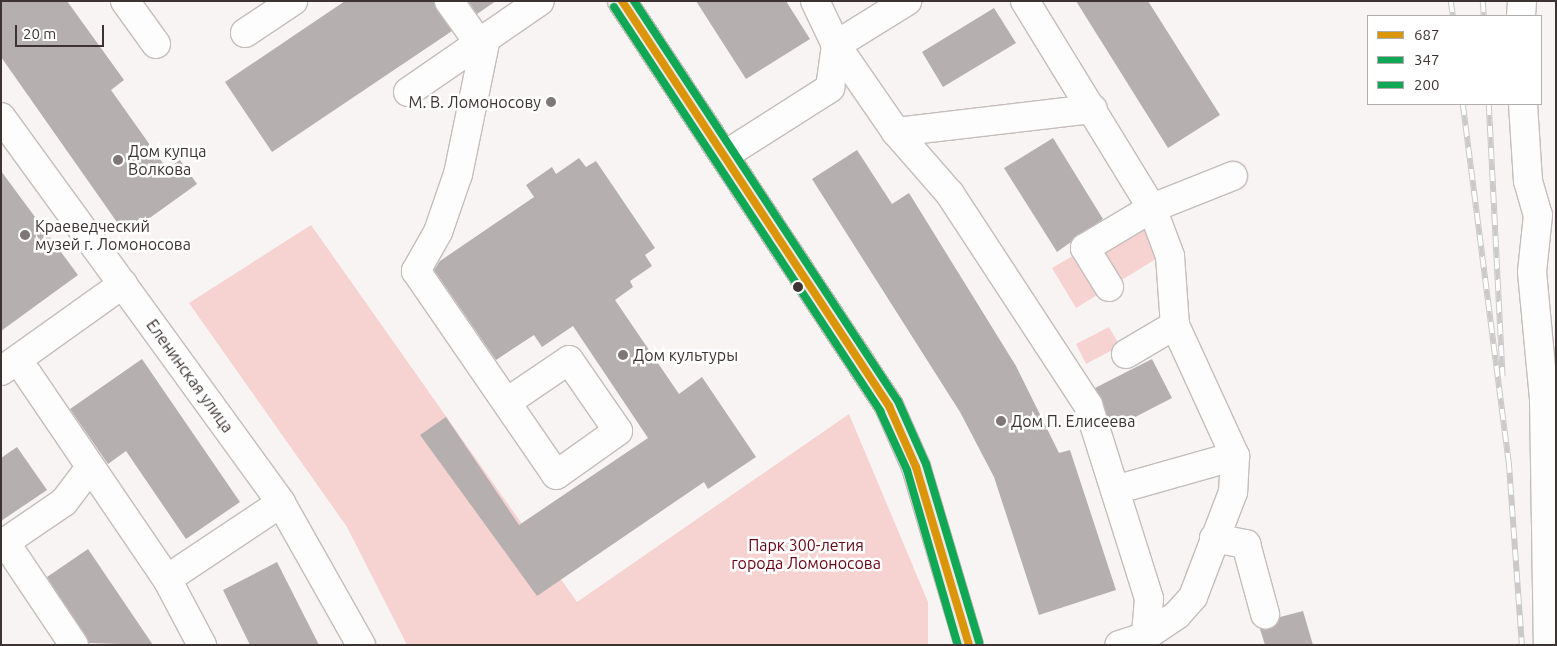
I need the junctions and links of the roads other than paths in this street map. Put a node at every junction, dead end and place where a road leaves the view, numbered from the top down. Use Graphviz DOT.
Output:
graph roads {
  1 [pos="125,1"];
  2 [pos="293,1"];
  3 [pos="449,1"];
  4 [pos="540,1"];
  5 [pos="622,1"];
  6 [pos="815,1"];
  7 [pos="908,1"];
  8 [pos="1025,1"];
  9 [pos="1522,1"];
  10 [pos="1522,15"];
  11 [pos="245,33"];
  12 [pos="482,41"];
  13 [pos="156,44"];
  14 [pos="836,44"];
  15 [pos="408,92"];
  16 [pos="1523,105"];
  17 [pos="1092,109"];
  18 [pos="896,132"];
  19 [pos="6,134"];
  20 [pos="725,155"];
  21 [pos="1233,176"];
  22 [pos="1152,208"];
  23 [pos="124,284"];
  24 [pos="1109,287"];
  25 [pos="1176,325"];
  26 [pos="1126,354"];
  27 [pos="10,366"];
  28 [pos="507,402"];
  29 [pos="1235,456"];
  30 [pos="89,468"];
  31 [pos="1116,490"];
  32 [pos="281,503"];
  33 [pos="1214,538"];
  34 [pos="3,544"];
  35 [pos="167,579"];
  36 [pos="1265,614"];
  37 [pos="1136,642"];
  38 [pos="74,645"];
  39 [pos="202,645"];
  40 [pos="361,645"];
  41 [pos="969,645"];
  42 [pos="1548,645"];
  1 -- 13 [label="street"];
  2 -- 11 [label="street"];
  3 -- 12 [label="street"];
  4 -- 12 [label="street"];
  5 -- 20 [label="main road"];
  6 -- 14 [label="street"];
  7 -- 14 [label="street"];
  8 -- 17 [label="street"];
  9 -- 10 [label="street"];
  12 -- 15 [label="street"];
  12 -- 28 [label="street"];
  14 -- 18 [label="street"];
  14 -- 20 [label="street"];
  16 -- 42 [label="street"];
  17 -- 18 [label="street"];
  17 -- 22 [label="street"];
  18 -- 31 [label="street"];
  19 -- 23 [label="street, Еленинская улица"];
  20 -- 41 [label="main road"];
  21 -- 22 [label="street"];
  22 -- 24 [label="street"];
  22 -- 25 [label="street"];
  23 -- 27 [label="street"];
  23 -- 32 [label="street, Еленинская улица"];
  25 -- 26 [label="street"];
  25 -- 29 [label="street"];
  27 -- 30 [label="street"];
  29 -- 31 [label="street"];
  29 -- 33 [label="street"];
  30 -- 34 [label="street"];
  30 -- 35 [label="street"];
  31 -- 37 [label="street"];
  32 -- 35 [label="street"];
  32 -- 40 [label="street, Еленинская улица"];
  33 -- 36 [label="street"];
  33 -- 37 [label="street"];
  34 -- 38 [label="street"];
  35 -- 39 [label="street"];
}
